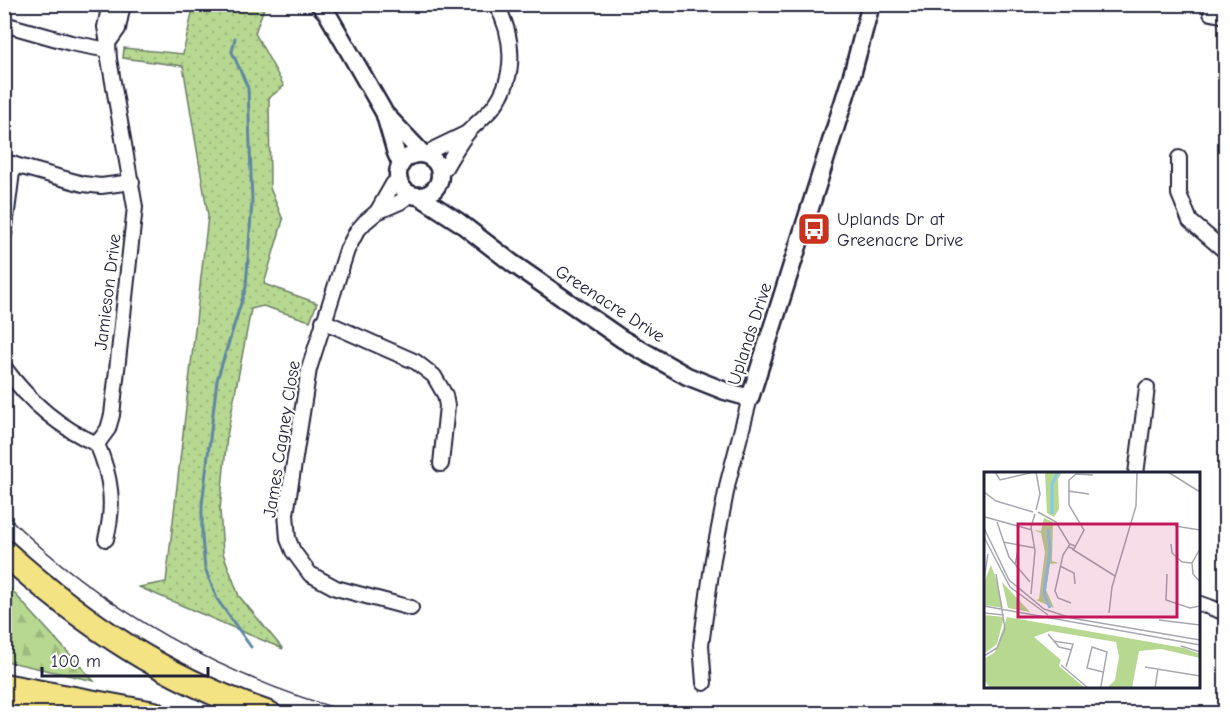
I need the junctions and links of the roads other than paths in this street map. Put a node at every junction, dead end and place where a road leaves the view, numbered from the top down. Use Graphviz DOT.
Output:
graph roads {
  1 [pos="110,4"];
  2 [pos="123,4"];
  3 [pos="319,4"];
  4 [pos="496,4"];
  5 [pos="871,4"];
  6 [pos="1211,13"];
  7 [pos="1226,16"];
  8 [pos="4,24"];
  9 [pos="108,47"];
  10 [pos="385,114"];
  11 [pos="467,133"];
  12 [pos="425,154"];
  13 [pos="1179,158"];
  14 [pos="9,163"];
  15 [pos="400,172"];
  16 [pos="439,179"];
  17 [pos="132,182"];
  18 [pos="415,195"];
  19 [pos="377,212"];
  20 [pos="459,222"];
  21 [pos="4,236"];
  22 [pos="1226,252"];
  23 [pos="323,321"];
  24 [pos="4,367"];
  25 [pos="1147,388"];
  26 [pos="750,398"];
  27 [pos="97,444"];
  28 [pos="441,464"];
  29 [pos="1136,472"];
  30 [pos="106,539"];
  31 [pos="4,552"];
  32 [pos="1200,603"];
  33 [pos="411,608"];
  34 [pos="1224,608"];
  35 [pos="704,683"];
  36 [pos="4,686"];
  37 [pos="4,707"];
  38 [pos="43,714"];
  39 [pos="154,714"];
  40 [pos="269,714"];
  1 -- 9 [label="street, Jamieson Drive"];
  2 -- 9 [label="street"];
  3 -- 10 [label="street"];
  4 -- 11 [label="street"];
  5 -- 26 [label="street, Uplands Drive"];
  6 -- 7 [label="street"];
  8 -- 9 [label="street"];
  9 -- 17 [label="street, Jamieson Drive"];
  10 -- 12 [label="street"];
  10 -- 15 [label="street"];
  11 -- 12 [label="street"];
  11 -- 16 [label="street"];
  12 -- 15 [label="street"];
  12 -- 16 [label="street"];
  13 -- 22 [label="street"];
  14 -- 17 [label="street"];
  14 -- 21 [label="street"];
  15 -- 18 [label="street"];
  15 -- 19 [label="street, James Cagney Close"];
  16 -- 18 [label="street"];
  16 -- 20 [label="street, Greenacre Drive"];
  17 -- 27 [label="street, Jamieson Drive"];
  18 -- 19 [label="street, James Cagney Close"];
  18 -- 20 [label="street, Greenacre Drive"];
  19 -- 23 [label="street, James Cagney Close"];
  20 -- 26 [label="street, Greenacre Drive"];
  23 -- 28 [label="street"];
  23 -- 33 [label="street, James Cagney Close"];
  24 -- 27 [label="street"];
  25 -- 29 [label="street"];
  26 -- 35 [label="street, Uplands Drive"];
  27 -- 30 [label="street"];
  31 -- 40 [label="highway"];
  32 -- 34 [label="street"];
  36 -- 39 [label="highway"];
  37 -- 38 [label="highway"];
}
